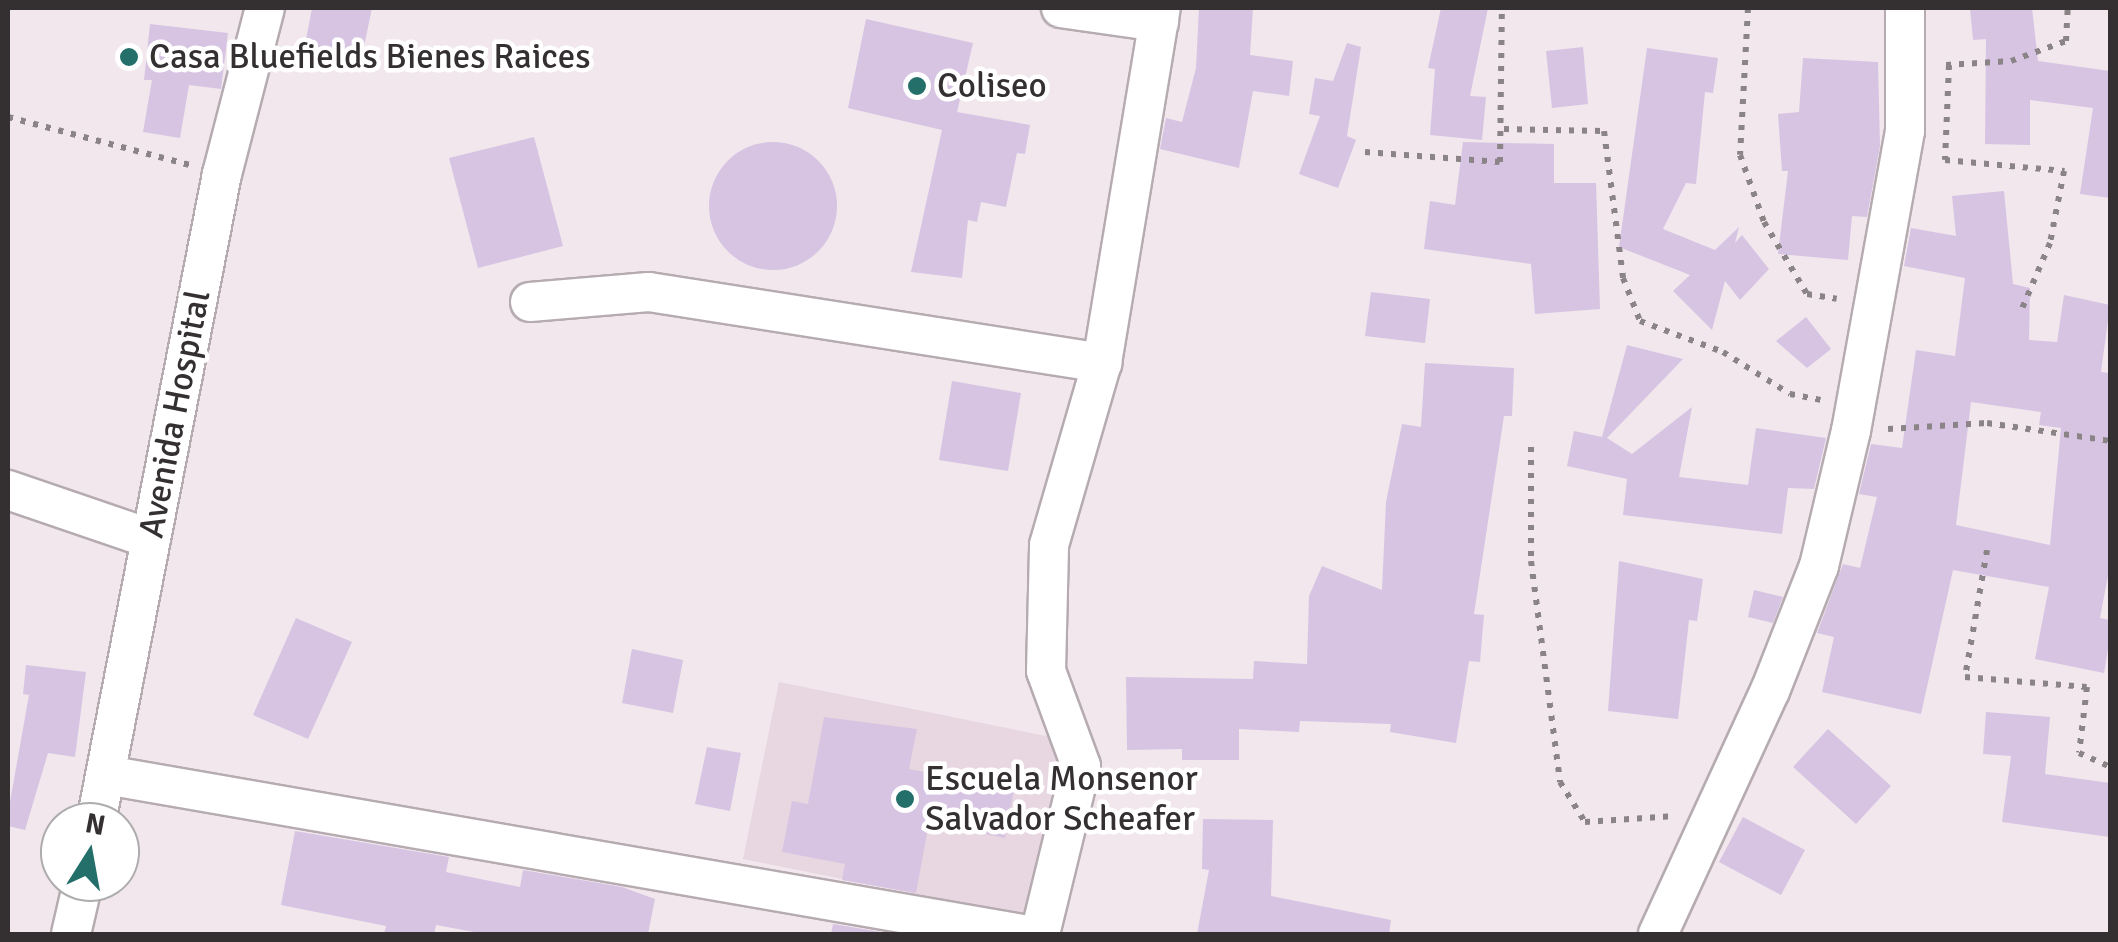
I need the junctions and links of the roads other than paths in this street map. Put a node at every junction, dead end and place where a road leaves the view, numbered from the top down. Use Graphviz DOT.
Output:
graph roads {
  1 [pos="265,8"];
  2 [pos="1061,8"];
  3 [pos="1905,8"];
  4 [pos="1160,15"];
  5 [pos="530,302"];
  6 [pos="1102,364"];
  7 [pos="8,490"];
  8 [pos="151,539"];
  9 [pos="106,775"];
  10 [pos="100,802"];
  11 [pos="79,902"];
  12 [pos="72,934"];
  13 [pos="1022,934"];
  14 [pos="1040,934"];
  15 [pos="1658,934"];
  1 -- 8 [label="street, Avenida Hospital"];
  2 -- 4 [label="street"];
  3 -- 15 [label="street"];
  4 -- 6 [label="street"];
  5 -- 6 [label="street"];
  6 -- 14 [label="street"];
  7 -- 8 [label="street"];
  8 -- 9 [label="street, Avenida Hospital"];
  9 -- 10 [label="street, Avenida Hospital"];
  9 -- 13 [label="street"];
  11 -- 12 [label="street"];
}
